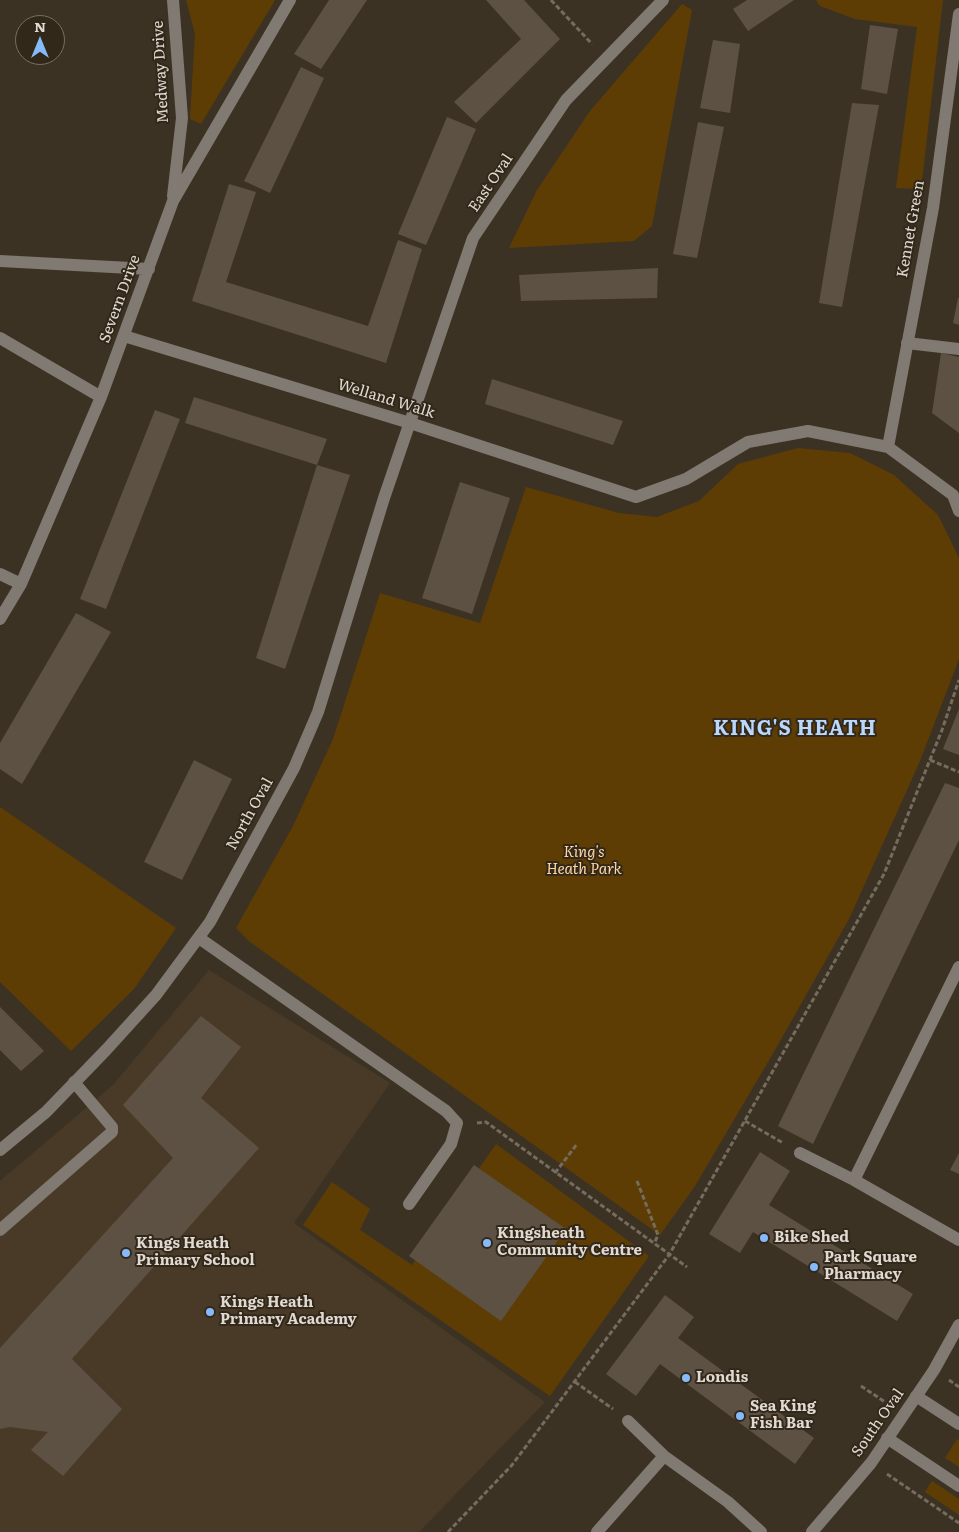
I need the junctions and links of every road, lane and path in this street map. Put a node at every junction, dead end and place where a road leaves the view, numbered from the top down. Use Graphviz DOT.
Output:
graph roads {
  1 [pos="173,0"];
  2 [pos="290,0"];
  3 [pos="551,0"];
  4 [pos="663,0"];
  5 [pos="959,14"];
  6 [pos="606,59"];
  7 [pos="173,201"];
  8 [pos="0,262"];
  9 [pos="149,269"];
  10 [pos="124,336"];
  11 [pos="0,338"];
  12 [pos="907,343"];
  13 [pos="959,349"];
  14 [pos="101,397"];
  15 [pos="410,423"];
  16 [pos="888,448"];
  17 [pos="959,511"];
  18 [pos="0,574"];
  19 [pos="21,584"];
  20 [pos="0,619"];
  21 [pos="959,680"];
  22 [pos="930,760"];
  23 [pos="959,772"];
  24 [pos="199,938"];
  25 [pos="959,967"];
  26 [pos="74,1082"];
  27 [pos="745,1121"];
  28 [pos="457,1123"];
  29 [pos="577,1144"];
  30 [pos="0,1150"];
  31 [pos="800,1152"];
  32 [pos="556,1173"];
  33 [pos="854,1180"];
  34 [pos="637,1181"];
  35 [pos="408,1204"];
  36 [pos="0,1230"];
  37 [pos="959,1240"];
  38 [pos="654,1244"];
  39 [pos="669,1255"];
  40 [pos="687,1267"];
  41 [pos="959,1325"];
  42 [pos="575,1382"];
  43 [pos="861,1386"];
  44 [pos="916,1396"];
  45 [pos="904,1414"];
  46 [pos="628,1421"];
  47 [pos="959,1424"];
  48 [pos="887,1438"];
  49 [pos="664,1456"];
  50 [pos="870,1462"];
  51 [pos="959,1486"];
  52 [pos="959,1522"];
  53 [pos="448,1532"];
  54 [pos="597,1532"];
  55 [pos="761,1532"];
  56 [pos="812,1532"];
  1 -- 7 [label="street, Medway Drive"];
  2 -- 7 [label="street, Severn Drive"];
  3 -- 6 [label="path"];
  4 -- 6 [label="street, East Oval"];
  5 -- 12 [label="street, Kennet Green"];
  6 -- 15 [label="street, East Oval"];
  7 -- 9 [label="street, Severn Drive"];
  8 -- 9 [label="street"];
  9 -- 10 [label="street, Severn Drive"];
  10 -- 14 [label="street, Severn Drive"];
  10 -- 15 [label="street, Welland Walk"];
  11 -- 14 [label="street"];
  12 -- 13 [label="street"];
  12 -- 16 [label="street, Kennet Green"];
  14 -- 19 [label="street, Severn Drive"];
  15 -- 16 [label="street, Welland Walk"];
  15 -- 24 [label="street, North Oval"];
  16 -- 17 [label="street"];
  18 -- 19 [label="street"];
  19 -- 20 [label="street, Severn Drive"];
  21 -- 22 [label="path"];
  22 -- 23 [label="path"];
  22 -- 27 [label="path"];
  24 -- 26 [label="street, North Oval"];
  24 -- 28 [label="street"];
  25 -- 33 [label="street"];
  26 -- 30 [label="street, North Oval"];
  26 -- 36 [label="street"];
  27 -- 31 [label="path"];
  27 -- 39 [label="path"];
  28 -- 32 [label="path"];
  28 -- 35 [label="street"];
  29 -- 32 [label="path"];
  31 -- 33 [label="street"];
  32 -- 38 [label="path"];
  33 -- 37 [label="street"];
  34 -- 38 [label="path"];
  38 -- 39 [label="path"];
  39 -- 40 [label="path"];
  39 -- 42 [label="path"];
  41 -- 44 [label="street, South Oval"];
  42 -- 46 [label="path"];
  42 -- 53 [label="path"];
  43 -- 45 [label="path"];
  44 -- 45 [label="street, South Oval"];
  44 -- 47 [label="street"];
  45 -- 48 [label="street, South Oval"];
  46 -- 49 [label="street"];
  48 -- 50 [label="street, South Oval"];
  48 -- 51 [label="street"];
  49 -- 54 [label="street"];
  49 -- 55 [label="street"];
  50 -- 52 [label="path"];
  50 -- 56 [label="street, South Oval"];
}
